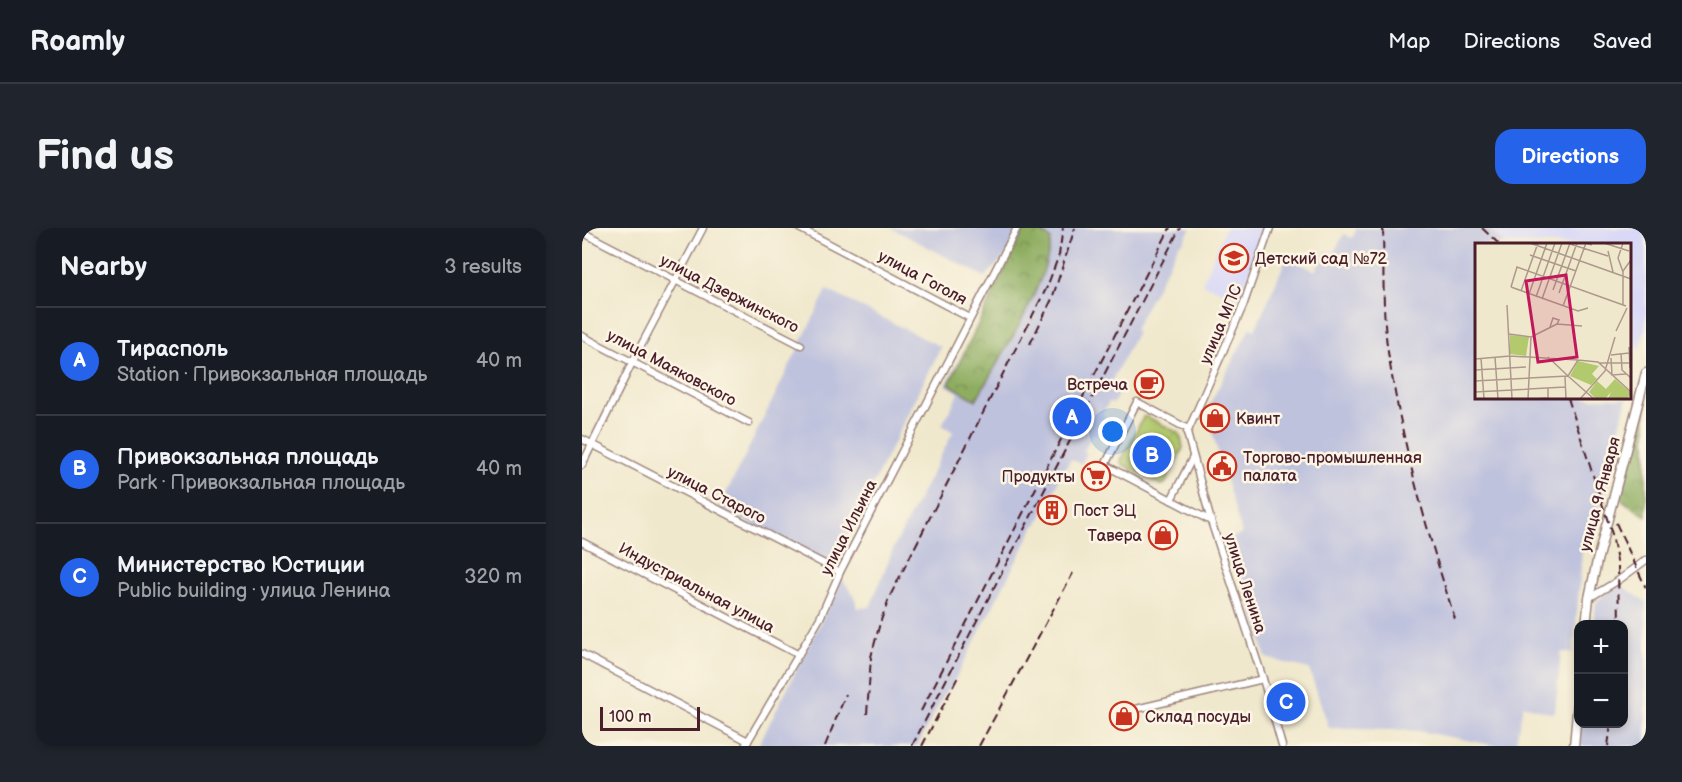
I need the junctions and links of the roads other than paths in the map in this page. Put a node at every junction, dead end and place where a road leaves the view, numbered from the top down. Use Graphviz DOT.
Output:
graph roads {
  1 [pos="703,228"];
  2 [pos="799,228"];
  3 [pos="1017,228"];
  4 [pos="1270,228"];
  5 [pos="582,232"];
  6 [pos="674,281"];
  7 [pos="970,318"];
  8 [pos="582,336"];
  9 [pos="801,345"];
  10 [pos="633,362"];
  11 [pos="1646,373"];
  12 [pos="749,423"];
  13 [pos="1188,429"];
  14 [pos="582,440"];
  15 [pos="593,445"];
  16 [pos="1193,457"];
  17 [pos="582,465"];
  18 [pos="1171,500"];
  19 [pos="1211,521"];
  20 [pos="582,542"];
  21 [pos="1646,560"];
  22 [pos="840,572"];
  23 [pos="1589,598"];
  24 [pos="1586,620"];
  25 [pos="582,654"];
  26 [pos="799,656"];
  27 [pos="1263,679"];
  28 [pos="1119,713"];
  29 [pos="1576,728"];
  30 [pos="747,743"];
  31 [pos="1282,746"];
  32 [pos="1574,746"];
  1 -- 6 [label="street"];
  2 -- 7 [label="street, улица Гоголя"];
  3 -- 7 [label="street, улица Ильина"];
  4 -- 13 [label="street, улица МПС"];
  5 -- 6 [label="street, улица Дзержинского"];
  6 -- 9 [label="street, улица Дзержинского"];
  6 -- 10 [label="street"];
  7 -- 22 [label="street, улица Ильина"];
  8 -- 10 [label="street, улица Маяковского"];
  10 -- 12 [label="street, улица Маяковского"];
  10 -- 15 [label="street"];
  11 -- 23 [label="street, улица 9 Января"];
  13 -- 16 [label="street, улица Ленина"];
  13 -- 18 [label="street"];
  14 -- 15 [label="street, улица Старого"];
  15 -- 17 [label="street"];
  15 -- 22 [label="street, улица Старого"];
  16 -- 18 [label="street"];
  16 -- 19 [label="street, улица Ленина"];
  18 -- 19 [label="street"];
  19 -- 27 [label="street, улица Ленина"];
  20 -- 26 [label="street, Индустриальная улица"];
  21 -- 23 [label="street"];
  22 -- 26 [label="street, улица Ильина"];
  23 -- 24 [label="street, улица 9 Января"];
  25 -- 30 [label="street"];
  26 -- 30 [label="street, улица Ильина"];
  27 -- 28 [label="street"];
  27 -- 31 [label="street, улица Ленина"];
  29 -- 32 [label="street"];
}
